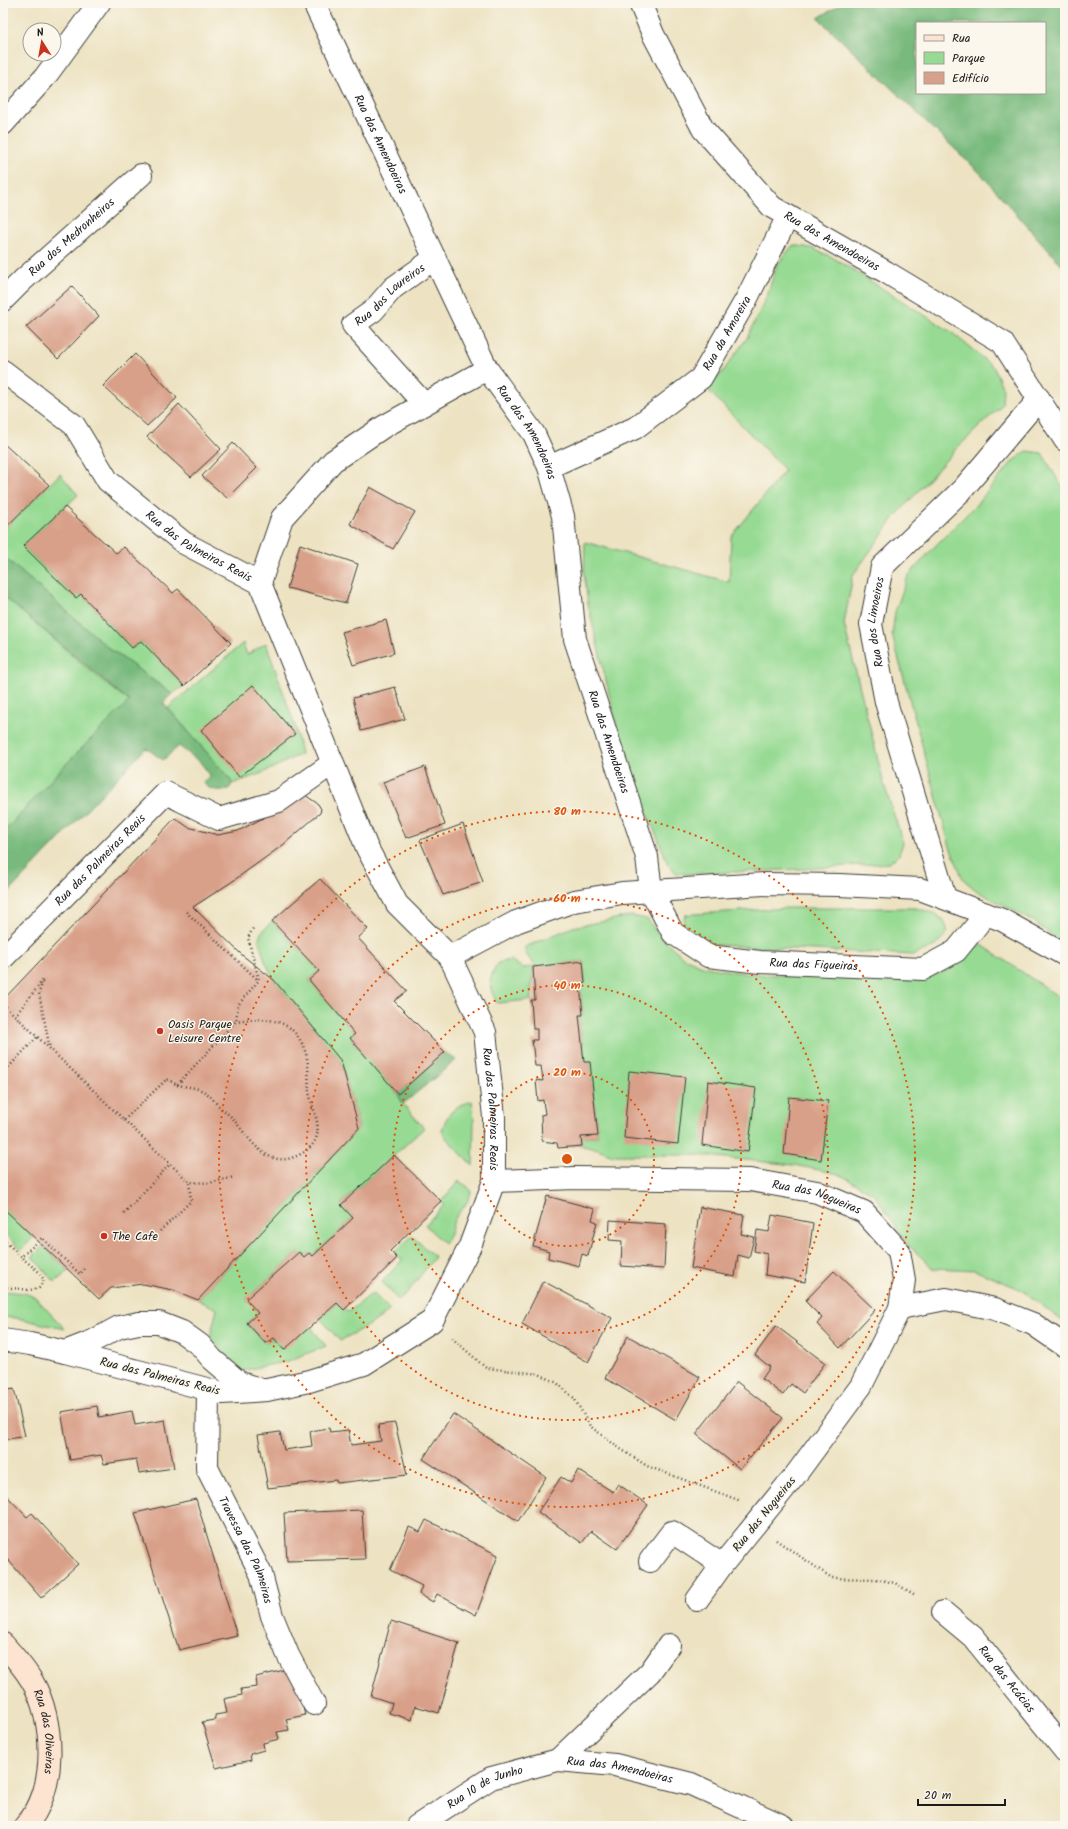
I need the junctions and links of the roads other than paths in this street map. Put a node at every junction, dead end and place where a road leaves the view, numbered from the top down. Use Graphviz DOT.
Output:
graph roads {
  1 [pos="99,3"];
  2 [pos="314,3"];
  3 [pos="640,3"];
  4 [pos="3,124"];
  5 [pos="141,175"];
  6 [pos="788,216"];
  7 [pos="435,258"];
  8 [pos="3,300"];
  9 [pos="487,369"];
  10 [pos="3,371"];
  11 [pos="1039,399"];
  12 [pos="424,404"];
  13 [pos="1065,440"];
  14 [pos="550,467"];
  15 [pos="260,583"];
  16 [pos="333,764"];
  17 [pos="651,891"];
  18 [pos="944,898"];
  19 [pos="986,914"];
  20 [pos="1065,955"];
  21 [pos="450,957"];
  22 [pos="3,958"];
  23 [pos="494,1181"];
  24 [pos="900,1308"];
  25 [pos="3,1340"];
  26 [pos="1065,1346"];
  27 [pos="65,1352"];
  28 [pos="208,1390"];
  29 [pos="267,1390"];
  30 [pos="650,1561"];
  31 [pos="722,1565"];
  32 [pos="697,1600"];
  33 [pos="943,1612"];
  34 [pos="3,1644"];
  35 [pos="670,1645"];
  36 [pos="314,1704"];
  37 [pos="1065,1751"];
  38 [pos="558,1760"];
  39 [pos="25,1826"];
  40 [pos="417,1826"];
  41 [pos="783,1826"];
  1 -- 4 [label="street"];
  2 -- 7 [label="street, Rua das Amendoeiras"];
  3 -- 6 [label="street, Rua das Amendoeiras"];
  5 -- 8 [label="street, Rua dos Medronheiros"];
  6 -- 11 [label="street, Rua das Amendoeiras"];
  6 -- 14 [label="street, Rua da Amoreira"];
  7 -- 9 [label="street, Rua das Amendoeiras"];
  7 -- 12 [label="street, Rua dos Loureiros"];
  9 -- 12 [label="street"];
  9 -- 14 [label="street, Rua das Amendoeiras"];
  10 -- 15 [label="street, Rua das Palmeiras Reais"];
  11 -- 13 [label="street, Rua das Amendoeiras"];
  11 -- 18 [label="street, Rua dos Limoeiros"];
  12 -- 15 [label="street"];
  14 -- 17 [label="street, Rua das Amendoeiras"];
  15 -- 16 [label="street, Rua das Palmeiras Reais"];
  16 -- 21 [label="street, Rua das Palmeiras Reais"];
  16 -- 22 [label="street, Rua das Palmeiras Reais"];
  17 -- 18 [label="street"];
  17 -- 19 [label="street, Rua das Figueiras"];
  17 -- 21 [label="street"];
  18 -- 19 [label="street"];
  19 -- 20 [label="street"];
  21 -- 23 [label="street, Rua das Palmeiras Reais"];
  23 -- 24 [label="street, Rua das Nogueiras"];
  23 -- 29 [label="street, Rua das Palmeiras Reais"];
  24 -- 26 [label="street"];
  24 -- 31 [label="street, Rua das Nogueiras"];
  25 -- 27 [label="street, Rua das Palmeiras Reais"];
  27 -- 28 [label="street, Rua das Palmeiras Reais"];
  27 -- 29 [label="street"];
  28 -- 29 [label="street, Rua das Palmeiras Reais"];
  28 -- 36 [label="street, Travessa das Palmeiras"];
  30 -- 31 [label="street"];
  31 -- 32 [label="street, Rua das Nogueiras"];
  33 -- 37 [label="street, Rua das Acácias"];
  34 -- 39 [label="street, Rua das Oliveiras"];
  35 -- 38 [label="street, Rua das Amendoeiras"];
  38 -- 40 [label="street, Rua 10 de Junho"];
  38 -- 41 [label="street, Rua das Amendoeiras"];
}
